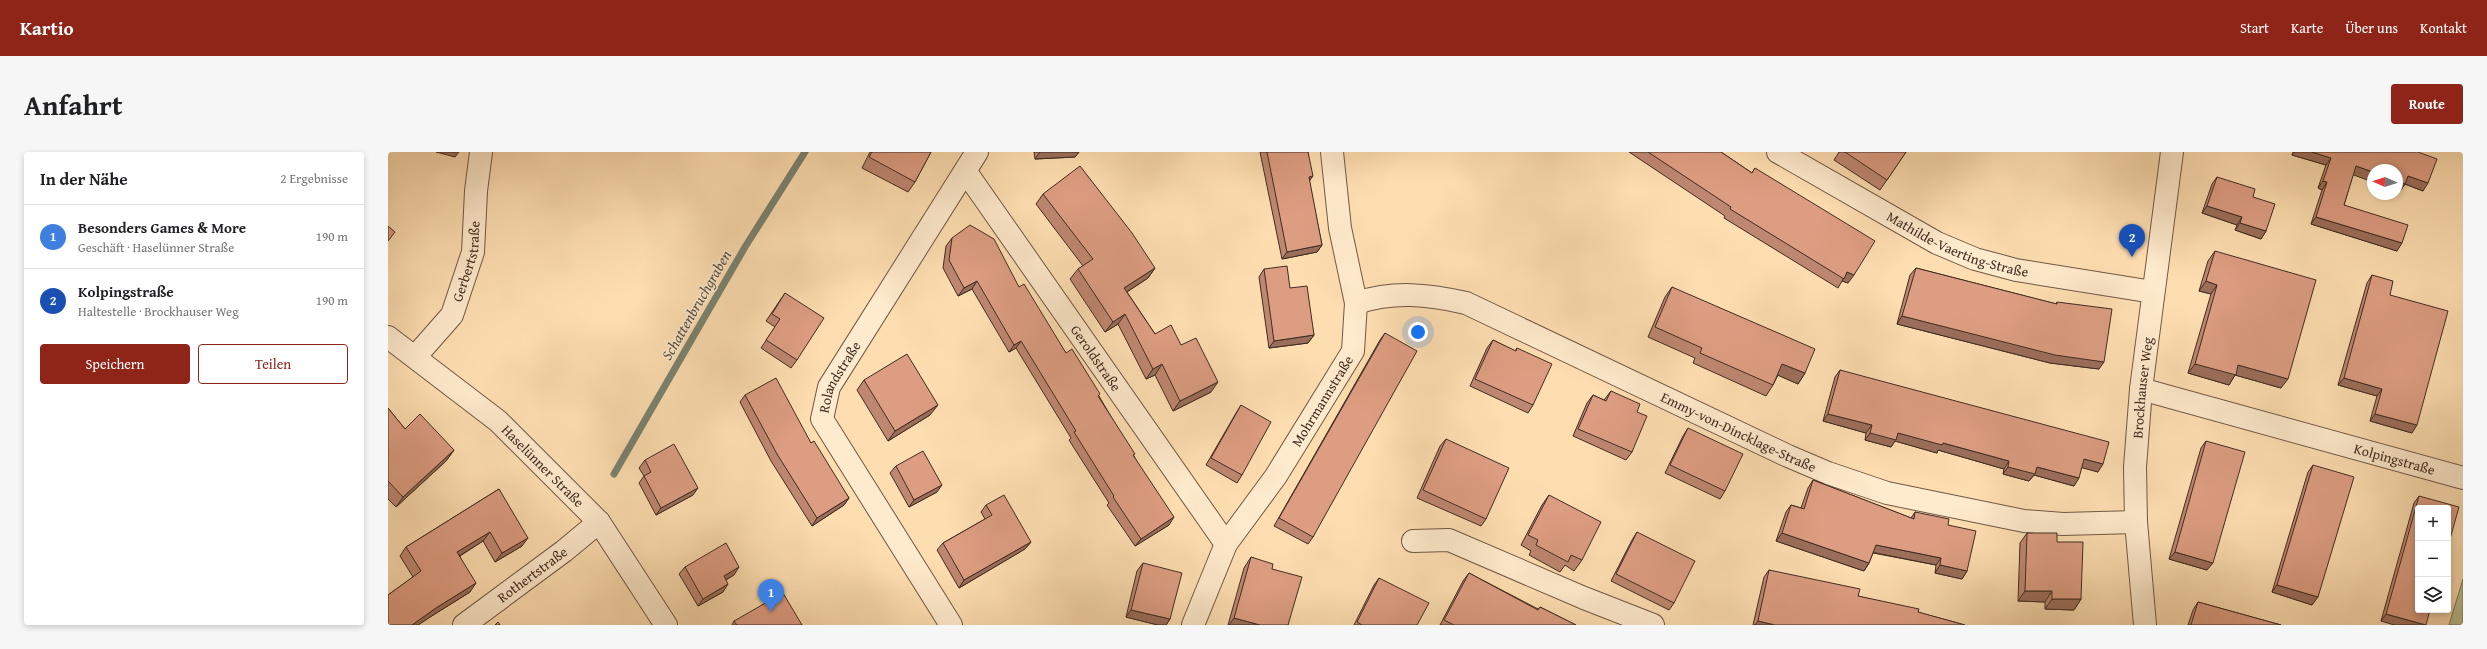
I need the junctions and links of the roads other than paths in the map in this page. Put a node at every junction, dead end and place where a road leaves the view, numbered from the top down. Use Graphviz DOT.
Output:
graph roads {
  1 [pos="480,152"];
  2 [pos="977,152"];
  3 [pos="1332,152"];
  4 [pos="1778,152"];
  5 [pos="2172,152"];
  6 [pos="966,172"];
  7 [pos="2153,292"];
  8 [pos="1356,303"];
  9 [pos="388,337"];
  10 [pos="415,357"];
  11 [pos="2141,389"];
  12 [pos="2463,478"];
  13 [pos="599,522"];
  14 [pos="2136,522"];
  15 [pos="1413,541"];
  16 [pos="1226,544"];
  17 [pos="464,625"];
  18 [pos="666,625"];
  19 [pos="951,625"];
  20 [pos="1193,625"];
  21 [pos="1654,625"];
  22 [pos="2145,625"];
  1 -- 10 [label="street, Gerbertstraße"];
  2 -- 6 [label="street, Rolandstraße"];
  3 -- 8 [label="street, Mohrmannstraße"];
  4 -- 7 [label="street, Mathilde-Vaerting-Straße"];
  5 -- 7 [label="street, Brockhauser Weg"];
  6 -- 16 [label="street, Geroldstraße"];
  6 -- 19 [label="street, Rolandstraße"];
  7 -- 11 [label="street, Brockhauser Weg"];
  8 -- 14 [label="street, Emmy-von-Dincklage-Straße"];
  8 -- 16 [label="street, Mohrmannstraße"];
  9 -- 10 [label="street, Haselünner Straße"];
  10 -- 13 [label="street, Haselünner Straße"];
  11 -- 12 [label="street, Kolpingstraße"];
  11 -- 14 [label="street, Brockhauser Weg"];
  13 -- 17 [label="street, Rothertstraße"];
  13 -- 18 [label="street, Haselünner Straße"];
  14 -- 22 [label="street, Brockhauser Weg"];
  15 -- 21 [label="street"];
  16 -- 20 [label="street, Mohrmannstraße"];
}
